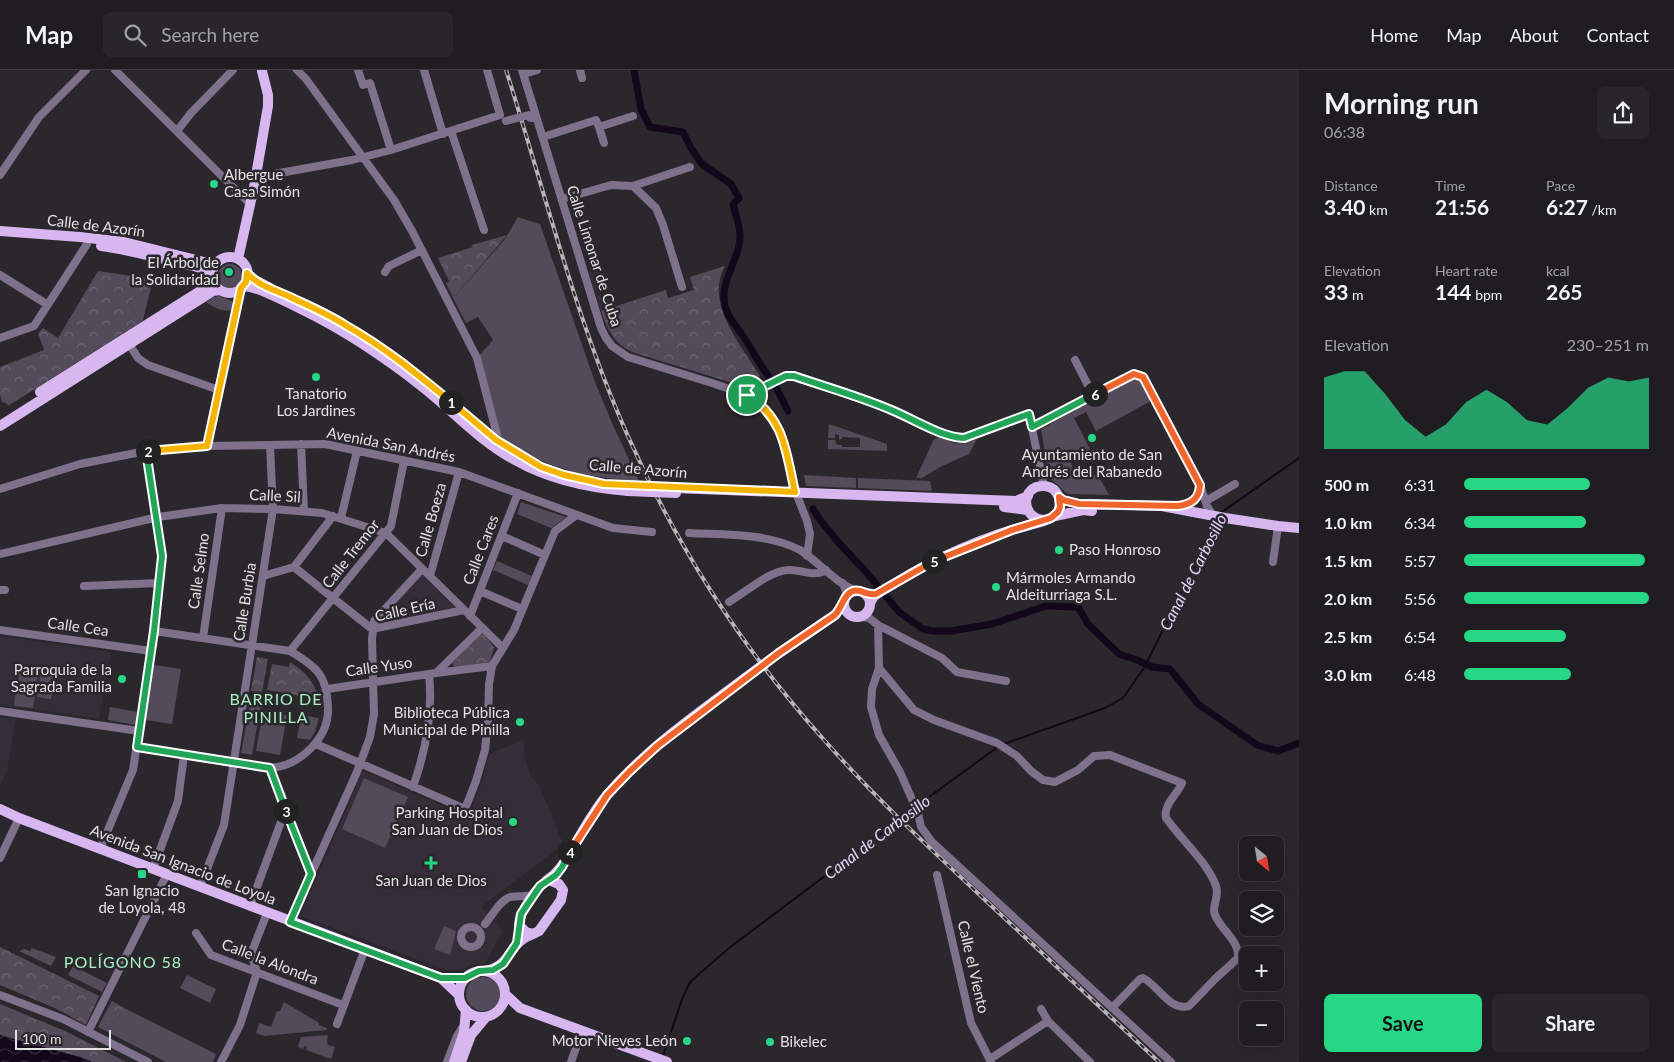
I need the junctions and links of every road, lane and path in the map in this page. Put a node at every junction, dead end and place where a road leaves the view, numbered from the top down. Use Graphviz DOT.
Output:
graph roads {
  1 [pos="86,70"];
  2 [pos="115,70"];
  3 [pos="233,70"];
  4 [pos="261,70"];
  5 [pos="297,70"];
  6 [pos="358,70"];
  7 [pos="424,70"];
  8 [pos="487,70"];
  9 [pos="537,70"];
  10 [pos="523,72"];
  11 [pos="633,116"];
  12 [pos="532,118"];
  13 [pos="506,121"];
  14 [pos="598,127"];
  15 [pos="177,131"];
  16 [pos="447,132"];
  17 [pos="543,136"];
  18 [pos="604,143"];
  19 [pos="390,150"];
  20 [pos="364,157"];
  21 [pos="690,167"];
  22 [pos="0,175"];
  23 [pos="256,176"];
  24 [pos="633,186"];
  25 [pos="562,199"];
  26 [pos="250,204"];
  27 [pos="484,230"];
  28 [pos="0,231"];
  29 [pos="0,238"];
  30 [pos="88,244"];
  31 [pos="422,250"];
  32 [pos="238,259"];
  33 [pos="216,263"];
  34 [pos="385,272"];
  35 [pos="247,273"];
  36 [pos="0,275"];
  37 [pos="212,277"];
  38 [pos="243,287"];
  39 [pos="682,288"];
  40 [pos="220,290"];
  41 [pos="48,306"];
  42 [pos="0,338"];
  43 [pos="129,344"];
  44 [pos="1075,360"];
  45 [pos="219,390"];
  46 [pos="747,395"];
  47 [pos="1093,395"];
  48 [pos="0,418"];
  49 [pos="0,426"];
  50 [pos="1032,427"];
  51 [pos="496,440"];
  52 [pos="301,444"];
  53 [pos="270,445"];
  54 [pos="207,446"];
  55 [pos="146,451"];
  56 [pos="357,451"];
  57 [pos="404,461"];
  58 [pos="459,472"];
  59 [pos="1235,484"];
  60 [pos="1200,485"];
  61 [pos="1044,486"];
  62 [pos="627,488"];
  63 [pos="0,489"];
  64 [pos="518,493"];
  65 [pos="797,495"];
  66 [pos="1028,496"];
  67 [pos="1059,497"];
  68 [pos="1206,501"];
  69 [pos="1162,506"];
  70 [pos="1008,507"];
  71 [pos="222,508"];
  72 [pos="273,509"];
  73 [pos="1027,510"];
  74 [pos="304,511"];
  75 [pos="1193,513"];
  76 [pos="575,516"];
  77 [pos="1055,516"];
  78 [pos="158,517"];
  79 [pos="337,517"];
  80 [pos="1217,517"];
  81 [pos="1043,520"];
  82 [pos="1278,526"];
  83 [pos="1299,528"];
  84 [pos="1012,530"];
  85 [pos="652,532"];
  86 [pos="386,533"];
  87 [pos="689,533"];
  88 [pos="502,536"];
  89 [pos="0,554"];
  90 [pos="546,555"];
  91 [pos="807,556"];
  92 [pos="1273,562"];
  93 [pos="294,567"];
  94 [pos="422,569"];
  95 [pos="826,570"];
  96 [pos="263,576"];
  97 [pos="430,576"];
  98 [pos="159,583"];
  99 [pos="843,583"];
  100 [pos="84,586"];
  101 [pos="480,591"];
  102 [pos="333,599"];
  103 [pos="844,601"];
  104 [pos="730,602"];
  105 [pos="865,605"];
  106 [pos="522,609"];
  107 [pos="467,613"];
  108 [pos="835,615"];
  109 [pos="850,616"];
  110 [pos="878,625"];
  111 [pos="482,628"];
  112 [pos="0,630"];
  113 [pos="372,630"];
  114 [pos="154,631"];
  115 [pos="203,638"];
  116 [pos="252,645"];
  117 [pos="503,648"];
  118 [pos="151,651"];
  119 [pos="290,651"];
  120 [pos="492,666"];
  121 [pos="879,668"];
  122 [pos="432,673"];
  123 [pos="1006,681"];
  124 [pos="372,682"];
  125 [pos="327,689"];
  126 [pos="0,711"];
  127 [pos="139,731"];
  128 [pos="316,744"];
  129 [pos="137,747"];
  130 [pos="184,755"];
  131 [pos="234,763"];
  132 [pos="360,764"];
  133 [pos="270,768"];
  134 [pos="413,787"];
  135 [pos="0,809"];
  136 [pos="285,811"];
  137 [pos="19,818"];
  138 [pos="103,850"];
  139 [pos="0,858"];
  140 [pos="562,867"];
  141 [pos="153,869"];
  142 [pos="166,874"];
  143 [pos="311,874"];
  144 [pos="937,875"];
  145 [pos="546,882"];
  146 [pos="561,886"];
  147 [pos="200,887"];
  148 [pos="535,894"];
  149 [pos="515,897"];
  150 [pos="250,906"];
  151 [pos="524,910"];
  152 [pos="267,913"];
  153 [pos="290,922"];
  154 [pos="519,924"];
  155 [pos="479,931"];
  156 [pos="196,933"];
  157 [pos="533,934"];
  158 [pos="517,943"];
  159 [pos="365,949"];
  160 [pos="503,964"];
  161 [pos="486,971"];
  162 [pos="257,972"];
  163 [pos="441,978"];
  164 [pos="465,978"];
  165 [pos="504,984"];
  166 [pos="0,994"];
  167 [pos="460,995"];
  168 [pos="506,995"];
  169 [pos="343,1005"];
  170 [pos="520,1008"];
  171 [pos="1112,1008"];
  172 [pos="1040,1009"];
  173 [pos="466,1010"];
  174 [pos="496,1013"];
  175 [pos="486,1017"];
  176 [pos="1048,1021"];
  177 [pos="466,1022"];
  178 [pos="337,1024"];
  179 [pos="582,1031"];
  180 [pos="88,1032"];
  181 [pos="659,1060"];
  182 [pos="990,1061"];
  183 [pos="148,1062"];
  184 [pos="221,1062"];
  185 [pos="447,1062"];
  186 [pos="454,1062"];
  187 [pos="461,1062"];
  188 [pos="571,1062"];
  189 [pos="1090,1062"];
  190 [pos="1171,1062"];
  1 -- 22 [label="street"];
  2 -- 15 [label="street"];
  3 -- 15 [label="street"];
  4 -- 23 [label="main road"];
  5 -- 20 [label="street"];
  6 -- 19 [label="street"];
  7 -- 16 [label="street"];
  8 -- 16 [label="street"];
  9 -- 10 [label="street"];
  10 -- 17 [label="street, Calle Limonar de Cuba"];
  11 -- 14 [label="street"];
  12 -- 13 [label="street, bridge"];
  14 -- 17 [label="street"];
  14 -- 18 [label="street"];
  15 -- 26 [label="street"];
  16 -- 19 [label="street"];
  16 -- 27 [label="street"];
  17 -- 25 [label="street, Calle Limonar de Cuba"];
  19 -- 20 [label="street"];
  20 -- 23 [label="street"];
  20 -- 31 [label="street"];
  21 -- 24 [label="street"];
  23 -- 26 [label="main road"];
  24 -- 25 [label="street"];
  24 -- 39 [label="street"];
  25 -- 46 [label="street, Calle Limonar de Cuba"];
  26 -- 32 [label="main road"];
  28 -- 33 [label="main road, Calle de Azorín"];
  29 -- 30 [label="main road, Calle de Azorín"];
  30 -- 37 [label="main road, Calle de Azorín"];
  30 -- 41 [label="street"];
  31 -- 34 [label="street"];
  31 -- 51 [label="street"];
  32 -- 33 [label="main road"];
  32 -- 35 [label="main road"];
  33 -- 37 [label="main road"];
  35 -- 38 [label="main road"];
  35 -- 51 [label="main road, Calle de Azorín"];
  36 -- 41 [label="street"];
  37 -- 40 [label="main road"];
  37 -- 48 [label="main road"];
  38 -- 40 [label="main road"];
  38 -- 45 [label="street"];
  38 -- 62 [label="main road, Calle de Azorín"];
  40 -- 43 [label="main road"];
  41 -- 42 [label="street"];
  43 -- 45 [label="street"];
  43 -- 49 [label="main road"];
  44 -- 47 [label="street"];
  45 -- 54 [label="street"];
  46 -- 50 [label="street"];
  46 -- 65 [label="street, Calle Limonar de Cuba"];
  47 -- 50 [label="street"];
  47 -- 60 [label="street"];
  50 -- 61 [label="street"];
  51 -- 62 [label="main road, Calle de Azorín"];
  52 -- 53 [label="street, Avenida San Andrés"];
  52 -- 56 [label="street, Avenida San Andrés"];
  52 -- 74 [label="street"];
  53 -- 54 [label="street, Avenida San Andrés"];
  53 -- 72 [label="street, Calle Burbia"];
  54 -- 55 [label="street, Avenida San Andrés"];
  55 -- 63 [label="street, Avenida San Andrés"];
  55 -- 78 [label="street"];
  56 -- 57 [label="street, Avenida San Andrés"];
  56 -- 79 [label="street"];
  57 -- 58 [label="street, Avenida San Andrés"];
  57 -- 86 [label="street, Calle Tremor"];
  58 -- 64 [label="street, Avenida San Andrés"];
  58 -- 97 [label="street, Calle Boeza"];
  59 -- 68 [label="street"];
  60 -- 68 [label="street"];
  60 -- 69 [label="street"];
  61 -- 66 [label="main road"];
  61 -- 67 [label="main road"];
  62 -- 65 [label="main road, Calle de Azorín, bridge"];
  64 -- 76 [label="street, Avenida San Andrés"];
  64 -- 88 [label="street, Calle Cares"];
  65 -- 66 [label="main road, Calle de Azorín"];
  65 -- 70 [label="main road, Calle de Azorín"];
  65 -- 91 [label="street, Calle Limonar de Cuba"];
  66 -- 73 [label="main road"];
  67 -- 69 [label="main road"];
  67 -- 77 [label="main road"];
  68 -- 80 [label="street"];
  69 -- 75 [label="main road"];
  70 -- 73 [label="main road, Calle de Azorín"];
  70 -- 84 [label="main road"];
  71 -- 72 [label="street, Calle Sil"];
  71 -- 78 [label="street, Calle Sil"];
  71 -- 115 [label="street, Calle Selmo"];
  72 -- 74 [label="street, Calle Sil"];
  72 -- 96 [label="street, Calle Burbia"];
  73 -- 81 [label="main road"];
  73 -- 84 [label="main road"];
  74 -- 79 [label="street, Calle Sil"];
  75 -- 77 [label="main road"];
  75 -- 80 [label="main road"];
  76 -- 85 [label="street, Avenida San Andrés"];
  76 -- 90 [label="street"];
  77 -- 81 [label="main road"];
  78 -- 89 [label="street, Calle Sil"];
  78 -- 98 [label="street"];
  79 -- 86 [label="street, Calle Sil"];
  79 -- 93 [label="street"];
  80 -- 82 [label="main road"];
  81 -- 84 [label="main road"];
  82 -- 83 [label="main road"];
  82 -- 92 [label="street"];
  84 -- 105 [label="main road"];
  86 -- 94 [label="street, Calle Sil"];
  86 -- 102 [label="street, Calle Tremor"];
  87 -- 91 [label="street"];
  88 -- 90 [label="street"];
  88 -- 101 [label="street, Calle Cares"];
  90 -- 106 [label="street"];
  91 -- 95 [label="street"];
  93 -- 96 [label="street"];
  93 -- 102 [label="street"];
  94 -- 97 [label="street, Calle Sil"];
  94 -- 113 [label="street, Calle Boeza"];
  95 -- 99 [label="street"];
  95 -- 104 [label="street"];
  96 -- 116 [label="street, Calle Burbia"];
  97 -- 107 [label="street, Calle Sil"];
  98 -- 100 [label="street"];
  98 -- 114 [label="street"];
  99 -- 103 [label="street"];
  99 -- 105 [label="street"];
  101 -- 106 [label="street"];
  101 -- 107 [label="street, Calle Cares"];
  102 -- 113 [label="street"];
  102 -- 119 [label="street, Calle Tremor"];
  103 -- 105 [label="main road"];
  103 -- 108 [label="main road"];
  103 -- 109 [label="main road"];
  105 -- 109 [label="main road"];
  105 -- 110 [label="street"];
  106 -- 117 [label="street"];
  107 -- 111 [label="street, Calle Sil"];
  107 -- 113 [label="street, Calle Ería"];
  108 -- 109 [label="main road"];
  108 -- 140 [label="main road, bridge"];
  110 -- 121 [label="street"];
  110 -- 123 [label="street"];
  111 -- 117 [label="street, Calle Sil"];
  111 -- 122 [label="street, Calle Yuso"];
  112 -- 118 [label="street, Calle Cea"];
  113 -- 124 [label="street, Calle Ería"];
  114 -- 115 [label="street"];
  114 -- 118 [label="street"];
  115 -- 116 [label="street"];
  116 -- 119 [label="street"];
  116 -- 131 [label="street, Calle Burbia"];
  117 -- 120 [label="street"];
  118 -- 127 [label="street"];
  119 -- 125 [label="street"];
  120 -- 122 [label="street, Calle Yuso"];
  120 -- 134 [label="street"];
  121 -- 171 [label="street"];
  121 -- 171 [label="street"];
  122 -- 124 [label="street, Calle Yuso"];
  122 -- 134 [label="street"];
  124 -- 125 [label="street, Calle Yuso"];
  124 -- 132 [label="street, Calle Ería"];
  125 -- 128 [label="street"];
  126 -- 127 [label="street"];
  127 -- 129 [label="street"];
  128 -- 132 [label="street"];
  128 -- 133 [label="street"];
  129 -- 130 [label="street"];
  129 -- 138 [label="street"];
  130 -- 131 [label="street"];
  130 -- 141 [label="street"];
  131 -- 133 [label="street"];
  131 -- 147 [label="street, Calle Burbia"];
  132 -- 134 [label="street"];
  132 -- 143 [label="street, Calle Ería"];
  133 -- 136 [label="street"];
  135 -- 137 [label="main road, Avenida San Ignacio de Loyola"];
  136 -- 143 [label="street"];
  136 -- 150 [label="street"];
  137 -- 138 [label="main road, Avenida San Ignacio de Loyola"];
  137 -- 139 [label="street"];
  138 -- 141 [label="main road, Avenida San Ignacio de Loyola"];
  140 -- 145 [label="main road"];
  140 -- 146 [label="main road"];
  141 -- 142 [label="main road, Avenida San Ignacio de Loyola"];
  142 -- 147 [label="main road, Avenida San Ignacio de Loyola"];
  142 -- 180 [label="street"];
  143 -- 153 [label="street, Calle Ería"];
  144 -- 182 [label="street, Calle el Viento"];
  145 -- 146 [label="main road"];
  145 -- 148 [label="main road"];
  146 -- 157 [label="main road"];
  147 -- 150 [label="main road, Avenida San Ignacio de Loyola"];
  148 -- 149 [label="street"];
  148 -- 151 [label="main road"];
  149 -- 151 [label="street"];
  149 -- 155 [label="street"];
  150 -- 152 [label="main road, Avenida San Ignacio de Loyola"];
  151 -- 154 [label="main road"];
  152 -- 153 [label="main road, Avenida San Ignacio de Loyola"];
  152 -- 162 [label="street"];
  153 -- 159 [label="main road, Avenida San Ignacio de Loyola"];
  154 -- 157 [label="main road"];
  154 -- 158 [label="main road"];
  156 -- 162 [label="street, Calle la Alondra"];
  157 -- 158 [label="main road"];
  158 -- 160 [label="main road"];
  159 -- 163 [label="main road, Avenida San Ignacio de Loyola"];
  159 -- 169 [label="street"];
  160 -- 161 [label="main road"];
  160 -- 165 [label="main road"];
  161 -- 164 [label="main road"];
  161 -- 165 [label="main road"];
  162 -- 169 [label="street, Calle la Alondra"];
  162 -- 184 [label="street"];
  163 -- 164 [label="main road"];
  163 -- 167 [label="main road"];
  164 -- 167 [label="main road"];
  165 -- 168 [label="main road"];
  166 -- 180 [label="street"];
  167 -- 173 [label="main road"];
  168 -- 170 [label="main road"];
  168 -- 174 [label="main road"];
  169 -- 178 [label="street"];
  170 -- 174 [label="main road"];
  170 -- 179 [label="main road"];
  171 -- 190 [label="street"];
  172 -- 176 [label="street"];
  173 -- 175 [label="main road"];
  173 -- 177 [label="main road"];
  174 -- 175 [label="main road"];
  175 -- 187 [label="main road"];
  176 -- 182 [label="street"];
  176 -- 189 [label="street"];
  177 -- 185 [label="street"];
  177 -- 186 [label="main road"];
  179 -- 181 [label="main road"];
  179 -- 188 [label="street"];
  180 -- 183 [label="street"];
}
